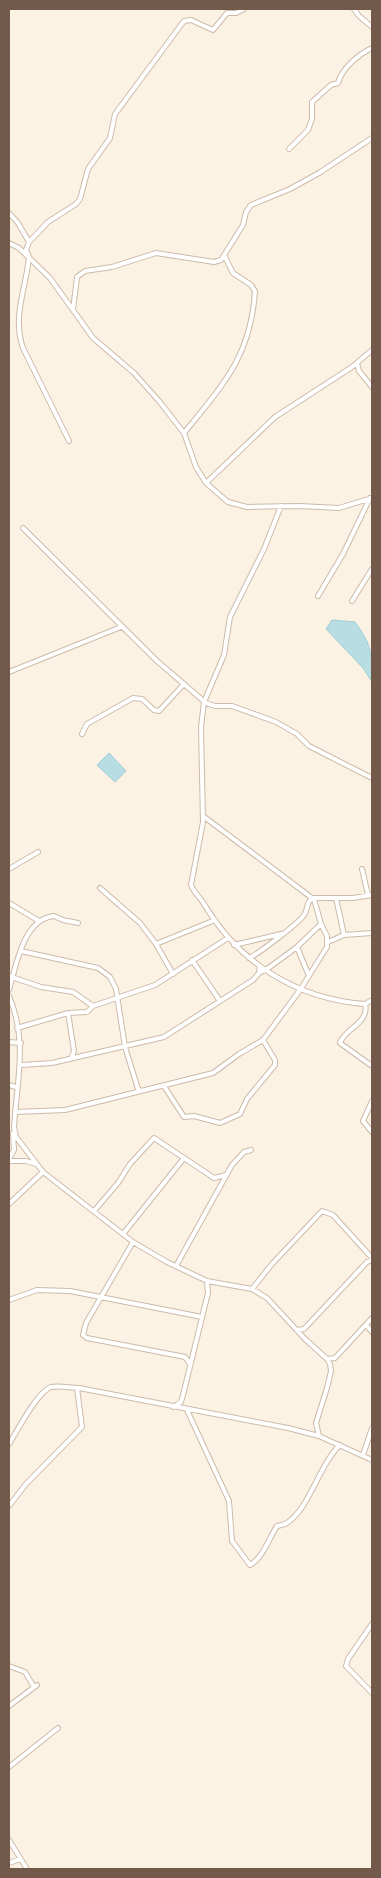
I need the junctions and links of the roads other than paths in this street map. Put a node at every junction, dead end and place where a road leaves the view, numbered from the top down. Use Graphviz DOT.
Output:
graph roads {
  1 [pos="244,9"];
  2 [pos="354,9"];
  3 [pos="372,27"];
  4 [pos="372,48"];
  5 [pos="372,138"];
  6 [pos="289,149"];
  7 [pos="9,213"];
  8 [pos="29,242"];
  9 [pos="9,243"];
  10 [pos="29,257"];
  11 [pos="224,257"];
  12 [pos="73,310"];
  13 [pos="372,350"];
  14 [pos="357,363"];
  15 [pos="372,387"];
  16 [pos="184,432"];
  17 [pos="69,441"];
  18 [pos="206,483"];
  19 [pos="371,498"];
  20 [pos="281,506"];
  21 [pos="23,528"];
  22 [pos="372,569"];
  23 [pos="318,596"];
  24 [pos="352,601"];
  25 [pos="121,627"];
  26 [pos="9,672"];
  27 [pos="182,685"];
  28 [pos="204,702"];
  29 [pos="82,734"];
  30 [pos="372,778"];
  31 [pos="203,816"];
  32 [pos="38,852"];
  33 [pos="9,869"];
  34 [pos="362,869"];
  35 [pos="100,888"];
  36 [pos="370,895"];
  37 [pos="336,898"];
  38 [pos="313,899"];
  39 [pos="9,904"];
  40 [pos="215,920"];
  41 [pos="39,921"];
  42 [pos="78,923"];
  43 [pos="321,924"];
  44 [pos="372,933"];
  45 [pos="280,934"];
  46 [pos="344,935"];
  47 [pos="228,938"];
  48 [pos="328,942"];
  49 [pos="156,944"];
  50 [pos="234,945"];
  51 [pos="297,947"];
  52 [pos="21,951"];
  53 [pos="249,958"];
  54 [pos="192,960"];
  55 [pos="260,966"];
  56 [pos="267,970"];
  57 [pos="259,973"];
  58 [pos="173,974"];
  59 [pos="309,976"];
  60 [pos="10,977"];
  61 [pos="24,982"];
  62 [pos="9,988"];
  63 [pos="300,990"];
  64 [pos="9,996"];
  65 [pos="118,997"];
  66 [pos="372,1000"];
  67 [pos="220,1001"];
  68 [pos="10,1003"];
  69 [pos="365,1004"];
  70 [pos="94,1006"];
  71 [pos="372,1006"];
  72 [pos="68,1014"];
  73 [pos="18,1028"];
  74 [pos="262,1040"];
  75 [pos="9,1042"];
  76 [pos="21,1043"];
  77 [pos="125,1047"];
  78 [pos="70,1059"];
  79 [pos="21,1064"];
  80 [pos="372,1066"];
  81 [pos="9,1085"];
  82 [pos="164,1086"];
  83 [pos="16,1087"];
  84 [pos="141,1091"];
  85 [pos="372,1101"];
  86 [pos="15,1112"];
  87 [pos="9,1115"];
  88 [pos="14,1118"];
  89 [pos="14,1131"];
  90 [pos="372,1132"];
  91 [pos="251,1150"];
  92 [pos="184,1158"];
  93 [pos="9,1160"];
  94 [pos="36,1164"];
  95 [pos="43,1172"];
  96 [pos="226,1175"];
  97 [pos="9,1204"];
  98 [pos="94,1211"];
  99 [pos="123,1234"];
  100 [pos="133,1242"];
  101 [pos="372,1259"];
  102 [pos="176,1266"];
  103 [pos="207,1281"];
  104 [pos="214,1283"];
  105 [pos="209,1287"];
  106 [pos="252,1289"];
  107 [pos="101,1298"];
  108 [pos="9,1300"];
  109 [pos="202,1317"];
  110 [pos="372,1318"];
  111 [pos="366,1325"];
  112 [pos="297,1330"];
  113 [pos="372,1332"];
  114 [pos="327,1359"];
  115 [pos="190,1364"];
  116 [pos="77,1388"];
  117 [pos="181,1402"];
  118 [pos="173,1407"];
  119 [pos="185,1410"];
  120 [pos="372,1428"];
  121 [pos="9,1432"];
  122 [pos="14,1436"];
  123 [pos="319,1436"];
  124 [pos="9,1444"];
  125 [pos="340,1445"];
  126 [pos="363,1455"];
  127 [pos="372,1460"];
  128 [pos="9,1506"];
  129 [pos="372,1624"];
  130 [pos="9,1666"];
  131 [pos="372,1692"];
  132 [pos="9,1706"];
  133 [pos="58,1728"];
  134 [pos="9,1767"];
  135 [pos="9,1840"];
  136 [pos="20,1859"];
  137 [pos="9,1863"];
  138 [pos="27,1869"];
  1 -- 8 [label="street"];
  2 -- 3 [label="street"];
  4 -- 6 [label="street"];
  5 -- 11 [label="street"];
  7 -- 8 [label="street"];
  8 -- 10 [label="street"];
  9 -- 10 [label="street"];
  10 -- 12 [label="street"];
  10 -- 17 [label="street"];
  11 -- 12 [label="street"];
  11 -- 16 [label="street"];
  12 -- 16 [label="street"];
  13 -- 14 [label="street"];
  14 -- 15 [label="street"];
  14 -- 18 [label="street"];
  16 -- 18 [label="street"];
  18 -- 20 [label="street"];
  19 -- 20 [label="street"];
  19 -- 23 [label="street"];
  20 -- 28 [label="street"];
  21 -- 25 [label="street"];
  22 -- 24 [label="street"];
  25 -- 26 [label="street"];
  25 -- 27 [label="street"];
  27 -- 28 [label="street"];
  27 -- 29 [label="street"];
  28 -- 30 [label="street"];
  28 -- 31 [label="street"];
  31 -- 38 [label="street"];
  31 -- 40 [label="street"];
  32 -- 33 [label="street"];
  34 -- 36 [label="street"];
  35 -- 49 [label="street"];
  36 -- 37 [label="street"];
  37 -- 38 [label="street"];
  37 -- 46 [label="street"];
  38 -- 43 [label="street"];
  38 -- 45 [label="street"];
  39 -- 41 [label="street"];
  40 -- 47 [label="street"];
  40 -- 49 [label="street"];
  41 -- 42 [label="street"];
  41 -- 52 [label="street"];
  43 -- 48 [label="street"];
  43 -- 51 [label="street"];
  44 -- 46 [label="street"];
  45 -- 50 [label="street"];
  45 -- 53 [label="street"];
  46 -- 48 [label="street"];
  47 -- 50 [label="street"];
  47 -- 54 [label="street"];
  48 -- 59 [label="street"];
  49 -- 58 [label="street"];
  50 -- 53 [label="street"];
  51 -- 56 [label="street"];
  51 -- 59 [label="street"];
  52 -- 60 [label="street"];
  52 -- 65 [label="street"];
  53 -- 55 [label="street"];
  54 -- 58 [label="street"];
  54 -- 67 [label="street"];
  55 -- 56 [label="street"];
  55 -- 57 [label="street"];
  56 -- 57 [label="street"];
  56 -- 63 [label="street"];
  57 -- 67 [label="street"];
  58 -- 65 [label="street"];
  59 -- 63 [label="street"];
  60 -- 61 [label="street"];
  60 -- 62 [label="street"];
  61 -- 62 [label="street"];
  61 -- 70 [label="street"];
  63 -- 69 [label="street"];
  63 -- 74 [label="street"];
  64 -- 68 [label="street"];
  65 -- 70 [label="street"];
  65 -- 77 [label="street"];
  66 -- 69 [label="street"];
  67 -- 77 [label="street"];
  68 -- 73 [label="street"];
  69 -- 71 [label="street"];
  69 -- 80 [label="street"];
  70 -- 72 [label="street"];
  72 -- 73 [label="street"];
  72 -- 78 [label="street"];
  73 -- 76 [label="street"];
  74 -- 82 [label="street"];
  74 -- 82 [label="street"];
  75 -- 76 [label="street"];
  76 -- 79 [label="street"];
  77 -- 78 [label="street"];
  77 -- 84 [label="street"];
  78 -- 79 [label="street"];
  79 -- 83 [label="street"];
  81 -- 83 [label="street"];
  82 -- 84 [label="street"];
  83 -- 86 [label="street"];
  84 -- 86 [label="street"];
  85 -- 90 [label="street"];
  86 -- 88 [label="street"];
  87 -- 88 [label="street"];
  88 -- 89 [label="street"];
  89 -- 93 [label="street"];
  89 -- 94 [label="street"];
  91 -- 96 [label="street"];
  92 -- 96 [label="street"];
  92 -- 98 [label="street"];
  92 -- 99 [label="street"];
  93 -- 94 [label="street"];
  94 -- 95 [label="street"];
  95 -- 97 [label="street"];
  95 -- 98 [label="street"];
  96 -- 102 [label="street"];
  98 -- 99 [label="street"];
  99 -- 100 [label="street"];
  100 -- 102 [label="street"];
  100 -- 107 [label="street"];
  101 -- 106 [label="street"];
  101 -- 112 [label="street"];
  102 -- 103 [label="street"];
  103 -- 104 [label="street"];
  103 -- 105 [label="street"];
  104 -- 105 [label="street"];
  104 -- 106 [label="street"];
  105 -- 109 [label="street"];
  106 -- 112 [label="street"];
  107 -- 108 [label="street"];
  107 -- 109 [label="street"];
  107 -- 115 [label="street"];
  109 -- 115 [label="street"];
  110 -- 111 [label="street"];
  111 -- 113 [label="street"];
  111 -- 114 [label="street"];
  112 -- 114 [label="street"];
  114 -- 123 [label="street"];
  115 -- 117 [label="street"];
  116 -- 118 [label="street"];
  116 -- 122 [label="street"];
  116 -- 128 [label="street"];
  117 -- 118 [label="street"];
  117 -- 119 [label="street"];
  118 -- 119 [label="street"];
  119 -- 123 [label="street"];
  119 -- 125 [label="street"];
  120 -- 126 [label="street"];
  121 -- 122 [label="street"];
  122 -- 124 [label="street"];
  123 -- 125 [label="street"];
  125 -- 126 [label="street"];
  126 -- 127 [label="street"];
  129 -- 131 [label="street"];
  130 -- 132 [label="street"];
  133 -- 134 [label="street"];
  135 -- 136 [label="street"];
  136 -- 137 [label="street"];
  136 -- 138 [label="street"];
}
